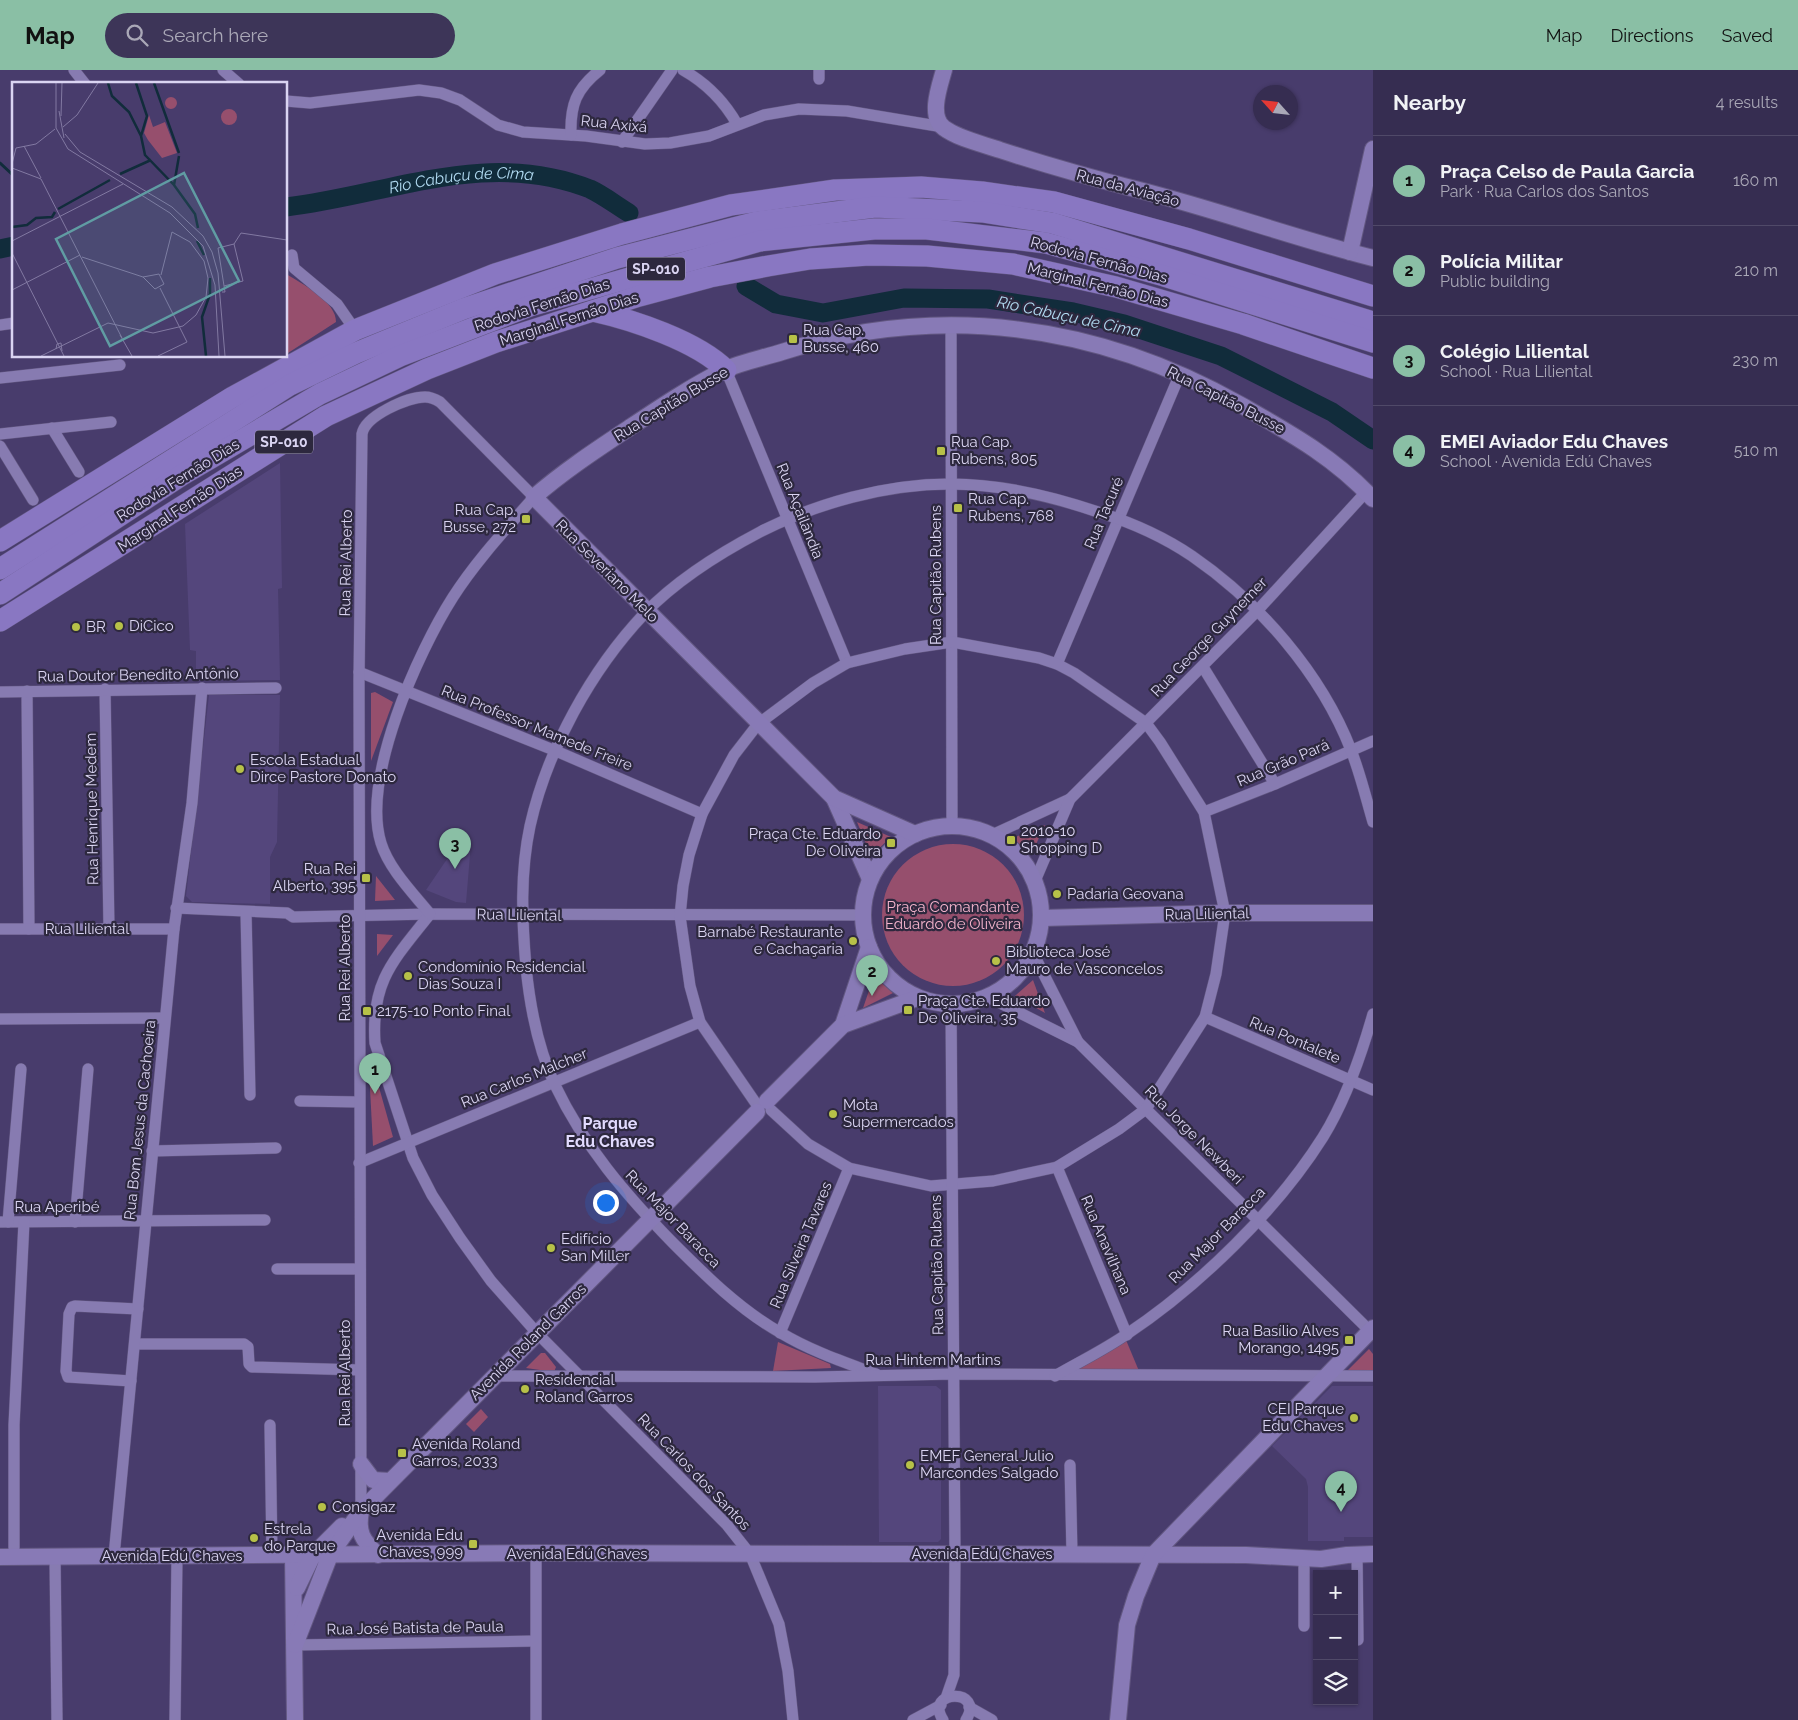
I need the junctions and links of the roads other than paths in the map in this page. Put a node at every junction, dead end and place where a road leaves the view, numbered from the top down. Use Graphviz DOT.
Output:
graph roads {
  1 [pos="74,70"];
  2 [pos="223,70"];
  3 [pos="600,70"];
  4 [pos="672,70"];
  5 [pos="682,70"];
  6 [pos="944,70"];
  7 [pos="83,82"];
  8 [pos="237,82"];
  9 [pos="288,101"];
  10 [pos="737,124"];
  11 [pos="943,127"];
  12 [pos="571,135"];
  13 [pos="622,142"];
  14 [pos="1373,149"];
  15 [pos="1350,252"];
  16 [pos="292,255"];
  17 [pos="1373,258"];
  18 [pos="1373,296"];
  19 [pos="593,311"];
  20 [pos="1373,322"];
  21 [pos="951,324"];
  22 [pos="355,330"];
  23 [pos="1373,342"];
  24 [pos="120,365"];
  25 [pos="1373,368"];
  26 [pos="726,370"];
  27 [pos="1180,374"];
  28 [pos="0,378"];
  29 [pos="111,422"];
  30 [pos="365,426"];
  31 [pos="52,428"];
  32 [pos="0,434"];
  33 [pos="0,446"];
  34 [pos="79,472"];
  35 [pos="951,484"];
  36 [pos="1370,496"];
  37 [pos="534,497"];
  38 [pos="33,500"];
  39 [pos="1117,518"];
  40 [pos="787,519"];
  41 [pos="0,541"];
  42 [pos="0,569"];
  43 [pos="0,594"];
  44 [pos="647,611"];
  45 [pos="1257,611"];
  46 [pos="0,621"];
  47 [pos="952,642"];
  48 [pos="848,664"];
  49 [pos="1056,664"];
  50 [pos="1203,667"];
  51 [pos="359,672"];
  52 [pos="202,688"];
  53 [pos="276,688"];
  54 [pos="105,689"];
  55 [pos="27,691"];
  56 [pos="407,691"];
  57 [pos="0,692"];
  58 [pos="758,724"];
  59 [pos="1146,724"];
  60 [pos="1373,741"];
  61 [pos="1351,750"];
  62 [pos="556,751"];
  63 [pos="1275,784"];
  64 [pos="834,798"];
  65 [pos="1070,799"];
  66 [pos="1204,812"];
  67 [pos="702,814"];
  68 [pos="1373,822"];
  69 [pos="952,826"];
  70 [pos="915,834"];
  71 [pos="992,835"];
  72 [pos="870,879"];
  73 [pos="1035,882"];
  74 [pos="176,908"];
  75 [pos="246,912"];
  76 [pos="1225,913"];
  77 [pos="1373,913"];
  78 [pos="430,914"];
  79 [pos="863,915"];
  80 [pos="360,916"];
  81 [pos="521,916"];
  82 [pos="680,916"];
  83 [pos="1042,918"];
  84 [pos="109,928"];
  85 [pos="0,929"];
  86 [pos="29,929"];
  87 [pos="174,929"];
  88 [pos="869,947"];
  89 [pos="1033,953"];
  90 [pos="988,997"];
  91 [pos="916,998"];
  92 [pos="951,1004"];
  93 [pos="1373,1014"];
  94 [pos="1204,1017"];
  95 [pos="165,1018"];
  96 [pos="0,1019"];
  97 [pos="700,1022"];
  98 [pos="843,1025"];
  99 [pos="1078,1042"];
  100 [pos="21,1069"];
  101 [pos="88,1069"];
  102 [pos="1351,1080"];
  103 [pos="553,1082"];
  104 [pos="1373,1090"];
  105 [pos="250,1095"];
  106 [pos="300,1101"];
  107 [pos="359,1102"];
  108 [pos="764,1108"];
  109 [pos="1146,1109"];
  110 [pos="406,1143"];
  111 [pos="276,1148"];
  112 [pos="152,1151"];
  113 [pos="360,1163"];
  114 [pos="1057,1167"];
  115 [pos="849,1168"];
  116 [pos="952,1186"];
  117 [pos="650,1219"];
  118 [pos="264,1220"];
  119 [pos="1259,1220"];
  120 [pos="4,1222"];
  121 [pos="24,1222"];
  122 [pos="75,1222"];
  123 [pos="145,1222"];
  124 [pos="277,1269"];
  125 [pos="360,1269"];
  126 [pos="138,1309"];
  127 [pos="1372,1331"];
  128 [pos="537,1333"];
  129 [pos="780,1333"];
  130 [pos="1127,1335"];
  131 [pos="135,1344"];
  132 [pos="360,1370"];
  133 [pos="876,1374"];
  134 [pos="954,1374"];
  135 [pos="493,1376"];
  136 [pos="580,1376"];
  137 [pos="1055,1376"];
  138 [pos="1327,1376"];
  139 [pos="1373,1376"];
  140 [pos="131,1381"];
  141 [pos="270,1425"];
  142 [pos="361,1464"];
  143 [pos="1070,1465"];
  144 [pos="390,1481"];
  145 [pos="361,1511"];
  146 [pos="536,1553"];
  147 [pos="750,1554"];
  148 [pos="955,1554"];
  149 [pos="1072,1554"];
  150 [pos="1246,1554"];
  151 [pos="1359,1554"];
  152 [pos="272,1555"];
  153 [pos="293,1555"];
  154 [pos="313,1555"];
  155 [pos="330,1555"];
  156 [pos="378,1555"];
  157 [pos="1154,1555"];
  158 [pos="114,1556"];
  159 [pos="177,1556"];
  160 [pos="7,1557"];
  161 [pos="56,1557"];
  162 [pos="1304,1559"];
  163 [pos="294,1599"];
  164 [pos="1304,1626"];
  165 [pos="1358,1640"];
  166 [pos="535,1642"];
  167 [pos="295,1645"];
  168 [pos="954,1675"];
  169 [pos="944,1701"];
  170 [pos="966,1703"];
  171 [pos="57,1720"];
  172 [pos="175,1720"];
  173 [pos="296,1720"];
  174 [pos="536,1720"];
  175 [pos="793,1720"];
  176 [pos="913,1720"];
  177 [pos="943,1720"];
  178 [pos="966,1720"];
  179 [pos="992,1720"];
  180 [pos="1118,1720"];
  1 -- 7 [label="street"];
  2 -- 8 [label="street"];
  3 -- 12 [label="street"];
  4 -- 13 [label="street"];
  5 -- 10 [label="street"];
  6 -- 11 [label="street"];
  9 -- 12 [label="street, Rua Axixá"];
  10 -- 11 [label="street, Rua Axixá"];
  10 -- 13 [label="street, Rua Axixá"];
  11 -- 15 [label="street, Rua da Aviação"];
  12 -- 13 [label="street, Rua Axixá"];
  14 -- 15 [label="street"];
  15 -- 17 [label="street, Rua da Aviação"];
  16 -- 22 [label="street"];
  18 -- 22 [label="highway"];
  19 -- 25 [label="highway, Marginal Fernão Dias / SP-010"];
  19 -- 26 [label="highway"];
  19 -- 46 [label="highway, Marginal Fernão Dias / SP-010"];
  20 -- 42 [label="highway, Rodovia Fernão Dias / SP-010"];
  21 -- 26 [label="street, Rua Capitão Busse"];
  21 -- 27 [label="street, Rua Capitão Busse"];
  21 -- 35 [label="street, Rua Capitão Rubens"];
  22 -- 41 [label="highway"];
  23 -- 43 [label="highway, Rodovia Fernão Dias / SP-010"];
  24 -- 28 [label="street"];
  26 -- 37 [label="street, Rua Capitão Busse"];
  26 -- 40 [label="street, Rua Açailândia"];
  27 -- 36 [label="street, Rua Capitão Busse"];
  27 -- 39 [label="street, Rua Tacuré"];
  29 -- 31 [label="street"];
  30 -- 37 [label="street, Rua Severiano Melo"];
  30 -- 51 [label="street, Rua Rei Alberto"];
  31 -- 32 [label="street"];
  31 -- 34 [label="street"];
  33 -- 38 [label="street"];
  35 -- 39 [label="street, Rua Major Baracca"];
  35 -- 40 [label="street, Rua Major Baracca"];
  35 -- 47 [label="street, Rua Capitão Rubens"];
  36 -- 45 [label="street, Rua George Guynemer"];
  37 -- 44 [label="street, Rua Severiano Melo"];
  37 -- 56 [label="street, Rua Capitão Busse"];
  39 -- 45 [label="street, Rua Major Baracca"];
  39 -- 49 [label="street, Rua Tacuré"];
  40 -- 44 [label="street, Rua Major Baracca"];
  40 -- 48 [label="street, Rua Açailândia"];
  44 -- 58 [label="street, Rua Severiano Melo"];
  44 -- 62 [label="street, Rua Major Baracca"];
  45 -- 50 [label="street, Rua George Guynemer"];
  45 -- 61 [label="street, Rua Major Baracca"];
  47 -- 48 [label="street"];
  47 -- 49 [label="street"];
  47 -- 69 [label="street, Rua Capitão Rubens"];
  48 -- 58 [label="street"];
  49 -- 59 [label="street"];
  50 -- 59 [label="street, Rua George Guynemer"];
  50 -- 63 [label="street"];
  51 -- 56 [label="street, Rua Professor Mamede Freire"];
  51 -- 80 [label="street, Rua Rei Alberto"];
  52 -- 53 [label="street, Rua Doutor Benedito Antônio"];
  52 -- 54 [label="street, Rua Doutor Benedito Antônio"];
  52 -- 74 [label="street, Rua Bom Jesus da Cachoeira"];
  54 -- 55 [label="street, Rua Doutor Benedito Antônio"];
  54 -- 84 [label="street, Rua Henrique Medem"];
  55 -- 57 [label="street, Rua Doutor Benedito Antônio"];
  55 -- 86 [label="street"];
  56 -- 62 [label="street, Rua Professor Mamede Freire"];
  56 -- 78 [label="street, Rua Capitão Busse"];
  58 -- 64 [label="street, Rua Severiano Melo"];
  58 -- 67 [label="street"];
  59 -- 65 [label="street, Rua George Guynemer"];
  59 -- 66 [label="street"];
  60 -- 61 [label="street, Rua Grão Pará"];
  61 -- 63 [label="street, Rua Grão Pará"];
  61 -- 68 [label="street, Rua Major Baracca"];
  62 -- 67 [label="street, Rua Professor Mamede Freire"];
  62 -- 81 [label="street, Rua Major Baracca"];
  63 -- 66 [label="street, Rua Grão Pará"];
  64 -- 70 [label="street"];
  64 -- 72 [label="street"];
  65 -- 71 [label="street"];
  65 -- 73 [label="street"];
  66 -- 76 [label="street"];
  67 -- 82 [label="street"];
  69 -- 70 [label="street"];
  69 -- 71 [label="street"];
  70 -- 72 [label="street"];
  71 -- 73 [label="street"];
  72 -- 79 [label="street"];
  73 -- 83 [label="street"];
  74 -- 75 [label="street, Rua Liliental"];
  74 -- 87 [label="street, Rua Bom Jesus da Cachoeira"];
  75 -- 80 [label="street, Rua Liliental"];
  75 -- 105 [label="street"];
  76 -- 77 [label="street, Rua Liliental"];
  76 -- 83 [label="street, Rua Liliental"];
  76 -- 94 [label="street"];
  78 -- 80 [label="street, Rua Liliental"];
  78 -- 81 [label="street, Rua Liliental"];
  78 -- 110 [label="street, Rua Carlos dos Santos"];
  79 -- 82 [label="street, Rua Liliental"];
  79 -- 88 [label="street"];
  80 -- 107 [label="street, Rua Rei Alberto"];
  81 -- 82 [label="street, Rua Liliental"];
  81 -- 103 [label="street, Rua Major Baracca"];
  82 -- 97 [label="street"];
  83 -- 89 [label="street"];
  84 -- 86 [label="street, Rua Liliental"];
  84 -- 87 [label="street, Rua Liliental"];
  85 -- 86 [label="street, Rua Liliental"];
  87 -- 95 [label="street, Rua Bom Jesus da Cachoeira"];
  88 -- 91 [label="street"];
  88 -- 98 [label="street"];
  89 -- 90 [label="street"];
  89 -- 99 [label="street"];
  90 -- 92 [label="street"];
  90 -- 99 [label="street"];
  91 -- 92 [label="street"];
  91 -- 98 [label="street"];
  92 -- 116 [label="street, Rua Capitão Rubens"];
  93 -- 102 [label="street, Rua Major Baracca"];
  94 -- 102 [label="street, Rua Pontalete"];
  94 -- 109 [label="street"];
  95 -- 96 [label="street"];
  95 -- 112 [label="street, Rua Bom Jesus da Cachoeira"];
  97 -- 103 [label="street, Rua Carlos Malcher"];
  97 -- 108 [label="street"];
  98 -- 108 [label="street, Avenida Roland Garros"];
  99 -- 109 [label="street, Rua Jorge Newberi"];
  100 -- 120 [label="street"];
  101 -- 122 [label="street"];
  102 -- 104 [label="street, Rua Pontalete"];
  102 -- 119 [label="street, Rua Major Baracca"];
  103 -- 110 [label="street, Rua Carlos Malcher"];
  103 -- 117 [label="street, Rua Major Baracca"];
  106 -- 107 [label="street"];
  107 -- 113 [label="street, Rua Rei Alberto"];
  108 -- 115 [label="street"];
  108 -- 117 [label="street, Avenida Roland Garros"];
  109 -- 114 [label="street"];
  109 -- 119 [label="street, Rua Jorge Newberi"];
  110 -- 113 [label="street, Rua Carlos Malcher"];
  110 -- 128 [label="street, Rua Carlos dos Santos"];
  111 -- 112 [label="street"];
  112 -- 123 [label="street, Rua Bom Jesus da Cachoeira"];
  113 -- 125 [label="street, Rua Rei Alberto"];
  114 -- 116 [label="street"];
  114 -- 130 [label="street, Rua Anavilhana"];
  115 -- 116 [label="street"];
  115 -- 129 [label="street, Rua Silveira Tavares"];
  116 -- 134 [label="street, Rua Capitão Rubens"];
  117 -- 128 [label="street, Avenida Roland Garros"];
  117 -- 129 [label="street, Rua Major Baracca"];
  118 -- 123 [label="street, Rua Aperibé"];
  119 -- 127 [label="street, Rua Jorge Newberi"];
  119 -- 130 [label="street, Rua Major Baracca"];
  120 -- 121 [label="street, Rua Aperibé"];
  121 -- 122 [label="street, Rua Aperibé"];
  121 -- 160 [label="street"];
  122 -- 123 [label="street, Rua Aperibé"];
  123 -- 126 [label="street, Rua Bom Jesus da Cachoeira"];
  124 -- 125 [label="street"];
  125 -- 132 [label="street, Rua Rei Alberto"];
  126 -- 131 [label="street, Rua Bom Jesus da Cachoeira"];
  126 -- 140 [label="street"];
  127 -- 138 [label="street"];
  128 -- 135 [label="street, Avenida Roland Garros"];
  128 -- 136 [label="street, Rua Carlos dos Santos"];
  129 -- 133 [label="street, Rua Major Baracca"];
  130 -- 137 [label="street, Rua Major Baracca"];
  131 -- 132 [label="street"];
  131 -- 140 [label="street, Rua Bom Jesus da Cachoeira"];
  132 -- 142 [label="street, Rua Rei Alberto"];
  133 -- 134 [label="street, Rua Hintem Martins"];
  133 -- 136 [label="street, Rua Hintem Martins"];
  134 -- 137 [label="street, Rua Hintem Martins"];
  134 -- 148 [label="street, Rua Capitão Rubens"];
  135 -- 136 [label="street, Rua Hintem Martins"];
  135 -- 144 [label="street, Avenida Roland Garros"];
  136 -- 147 [label="street, Rua Carlos dos Santos"];
  137 -- 138 [label="street, Rua Hintem Martins"];
  138 -- 139 [label="street, Rua Hintem Martins"];
  138 -- 157 [label="street"];
  140 -- 158 [label="street, Rua Bom Jesus da Cachoeira"];
  141 -- 152 [label="street"];
  142 -- 144 [label="street"];
  142 -- 145 [label="street, Rua Rei Alberto"];
  143 -- 149 [label="street"];
  144 -- 145 [label="street, Avenida Roland Garros"];
  145 -- 154 [label="street, Avenida Roland Garros"];
  145 -- 155 [label="street, Avenida Roland Garros"];
  145 -- 156 [label="street"];
  146 -- 147 [label="street, Avenida Edú Chaves"];
  146 -- 156 [label="street, Avenida Edú Chaves"];
  146 -- 166 [label="street"];
  147 -- 148 [label="street, Avenida Edú Chaves"];
  147 -- 175 [label="street, Rua Carlos dos Santos"];
  148 -- 149 [label="street, Avenida Edú Chaves"];
  148 -- 168 [label="street, Rua Capitão Rubens"];
  149 -- 157 [label="street, Avenida Edú Chaves"];
  150 -- 151 [label="street, Avenida Edú Chaves"];
  150 -- 157 [label="street, Avenida Edú Chaves"];
  150 -- 162 [label="street, Avenida Edú Chaves"];
  151 -- 162 [label="street, Avenida Edú Chaves"];
  151 -- 165 [label="street"];
  152 -- 153 [label="street, Avenida Edú Chaves"];
  152 -- 159 [label="street, Avenida Edú Chaves"];
  153 -- 154 [label="street, Avenida Edú Chaves"];
  153 -- 163 [label="street"];
  154 -- 155 [label="street, Avenida Edú Chaves"];
  154 -- 163 [label="street, Avenida Roland Garros"];
  155 -- 156 [label="street, Avenida Edú Chaves"];
  155 -- 167 [label="street, Avenida Roland Garros"];
  157 -- 180 [label="street"];
  158 -- 159 [label="street, Avenida Edú Chaves"];
  158 -- 161 [label="street, Avenida Edú Chaves"];
  159 -- 172 [label="street"];
  160 -- 161 [label="street, Avenida Edú Chaves"];
  161 -- 171 [label="street"];
  162 -- 164 [label="street"];
  163 -- 167 [label="street, Avenida Roland Garros"];
  166 -- 167 [label="street, Rua José Batista de Paula"];
  166 -- 174 [label="street"];
  167 -- 173 [label="street, Avenida Roland Garros"];
  168 -- 169 [label="street, Rua Capitão Rubens"];
  168 -- 170 [label="street, Rua Capitão Rubens"];
  169 -- 170 [label="street"];
  169 -- 176 [label="street"];
  169 -- 177 [label="street"];
  170 -- 178 [label="street"];
  170 -- 179 [label="street"];
}
